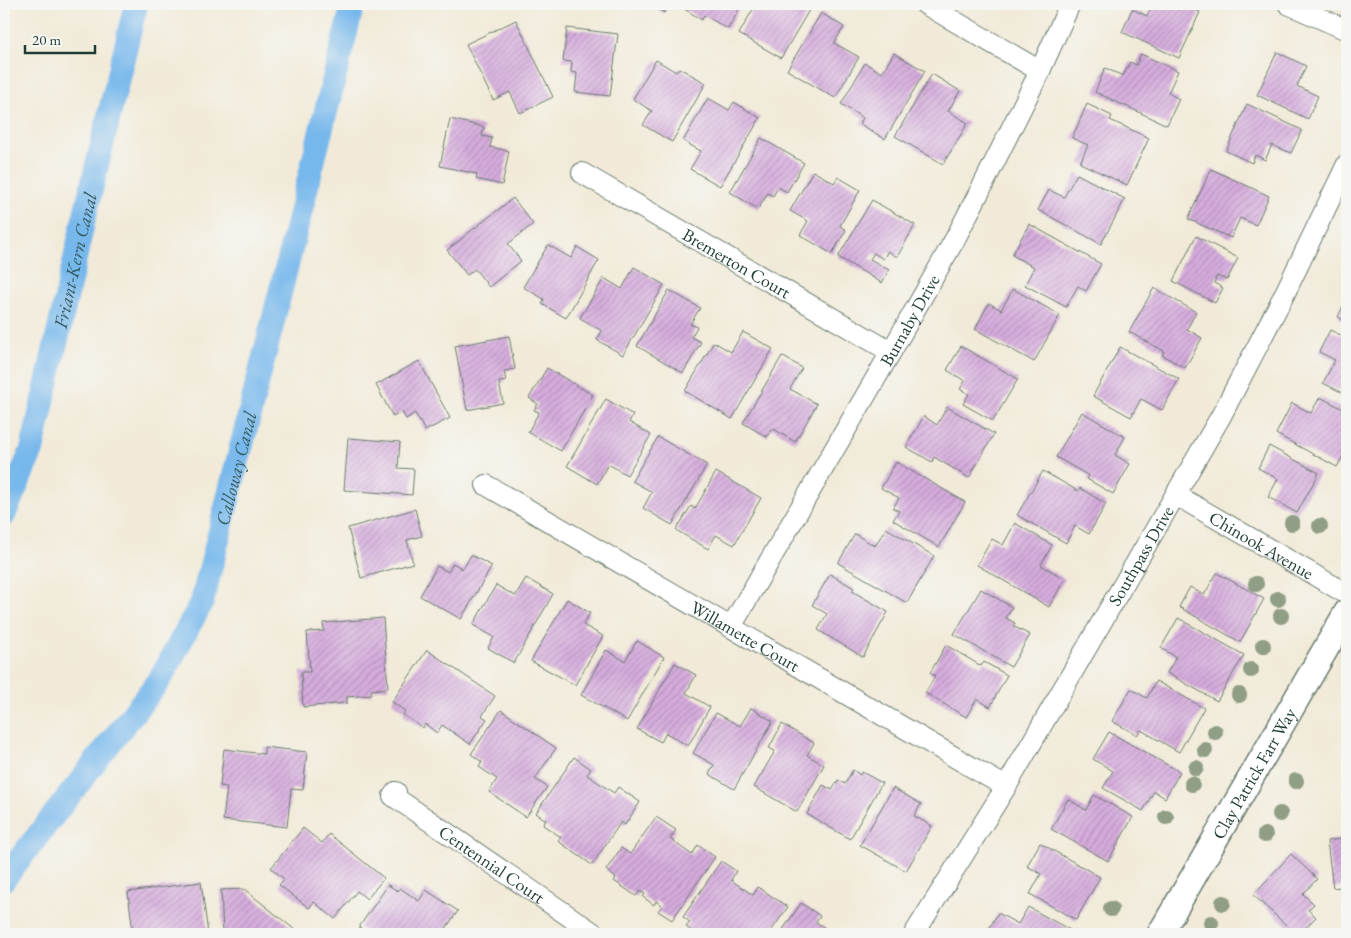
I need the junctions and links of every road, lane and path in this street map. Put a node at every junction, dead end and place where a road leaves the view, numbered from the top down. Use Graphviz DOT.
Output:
graph roads {
  1 [pos="925,4"];
  2 [pos="1070,4"];
  3 [pos="1288,4"];
  4 [pos="1347,30"];
  5 [pos="1040,71"];
  6 [pos="1347,164"];
  7 [pos="582,173"];
  8 [pos="891,352"];
  9 [pos="486,485"];
  10 [pos="1176,495"];
  11 [pos="1347,594"];
  12 [pos="1347,612"];
  13 [pos="731,628"];
  14 [pos="1006,787"];
  15 [pos="396,792"];
  16 [pos="595,934"];
  17 [pos="914,934"];
  18 [pos="1160,934"];
  1 -- 5 [label="street"];
  2 -- 5 [label="street, Burnaby Drive"];
  3 -- 4 [label="street"];
  5 -- 8 [label="street, Burnaby Drive"];
  6 -- 10 [label="street, Southpass Drive"];
  7 -- 8 [label="street, Bremerton Court"];
  8 -- 13 [label="street, Burnaby Drive"];
  9 -- 13 [label="street, Willamette Court"];
  10 -- 11 [label="street, Chinook Avenue"];
  10 -- 14 [label="street, Southpass Drive"];
  12 -- 18 [label="street, Clay Patrick Farr Way"];
  13 -- 14 [label="street, Willamette Court"];
  14 -- 17 [label="street, Southpass Drive"];
  15 -- 16 [label="street, Centennial Court"];
}
